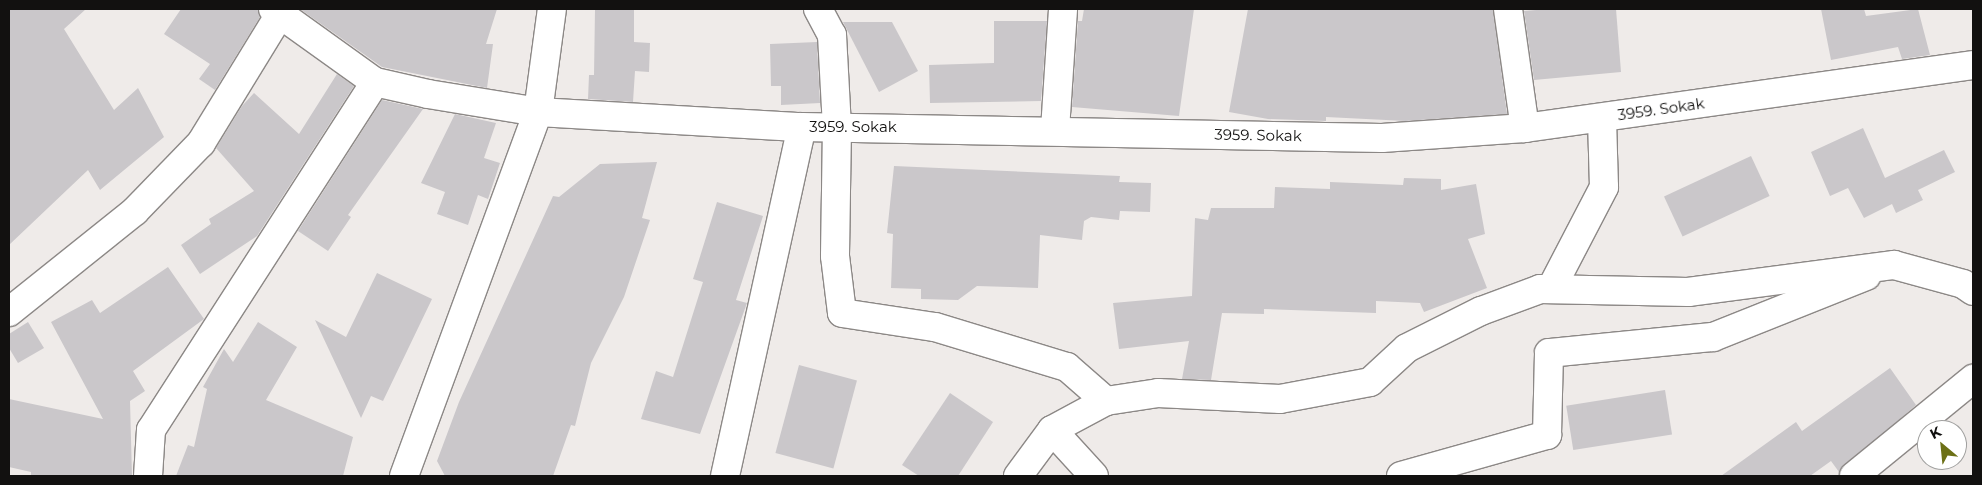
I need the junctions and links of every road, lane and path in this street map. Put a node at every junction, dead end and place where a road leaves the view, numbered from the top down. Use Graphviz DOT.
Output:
graph roads {
  1 [pos="552,9"];
  2 [pos="818,9"];
  3 [pos="1063,9"];
  4 [pos="1508,9"];
  5 [pos="278,10"];
  6 [pos="1973,64"];
  7 [pos="376,82"];
  8 [pos="538,112"];
  9 [pos="1602,118"];
  10 [pos="837,126"];
  11 [pos="802,127"];
  12 [pos="1525,128"];
  13 [pos="1054,130"];
  14 [pos="1894,265"];
  15 [pos="1551,290"];
  16 [pos="1973,291"];
  17 [pos="9,312"];
  18 [pos="1973,379"];
  19 [pos="1106,401"];
  20 [pos="1052,430"];
  21 [pos="148,476"];
  22 [pos="404,476"];
  23 [pos="725,476"];
  24 [pos="1018,476"];
  25 [pos="1094,476"];
  26 [pos="1401,476"];
  27 [pos="1854,476"];
  1 -- 8 [label="street"];
  2 -- 10 [label="street"];
  3 -- 13 [label="street"];
  4 -- 12 [label="street"];
  5 -- 7 [label="street"];
  5 -- 17 [label="street"];
  6 -- 9 [label="street, 3959. Sokak"];
  7 -- 8 [label="street, 3959. Sokak"];
  7 -- 21 [label="street"];
  8 -- 11 [label="street, 3959. Sokak"];
  8 -- 22 [label="street"];
  9 -- 12 [label="street, 3959. Sokak"];
  9 -- 15 [label="street"];
  10 -- 11 [label="street, 3959. Sokak"];
  10 -- 13 [label="street, 3959. Sokak"];
  10 -- 19 [label="street"];
  11 -- 23 [label="street"];
  12 -- 13 [label="street, 3959. Sokak"];
  14 -- 15 [label="street"];
  14 -- 16 [label="street"];
  14 -- 26 [label="street"];
  15 -- 19 [label="street"];
  18 -- 27 [label="street"];
  19 -- 20 [label="street"];
  20 -- 24 [label="street"];
  20 -- 25 [label="street"];
}
